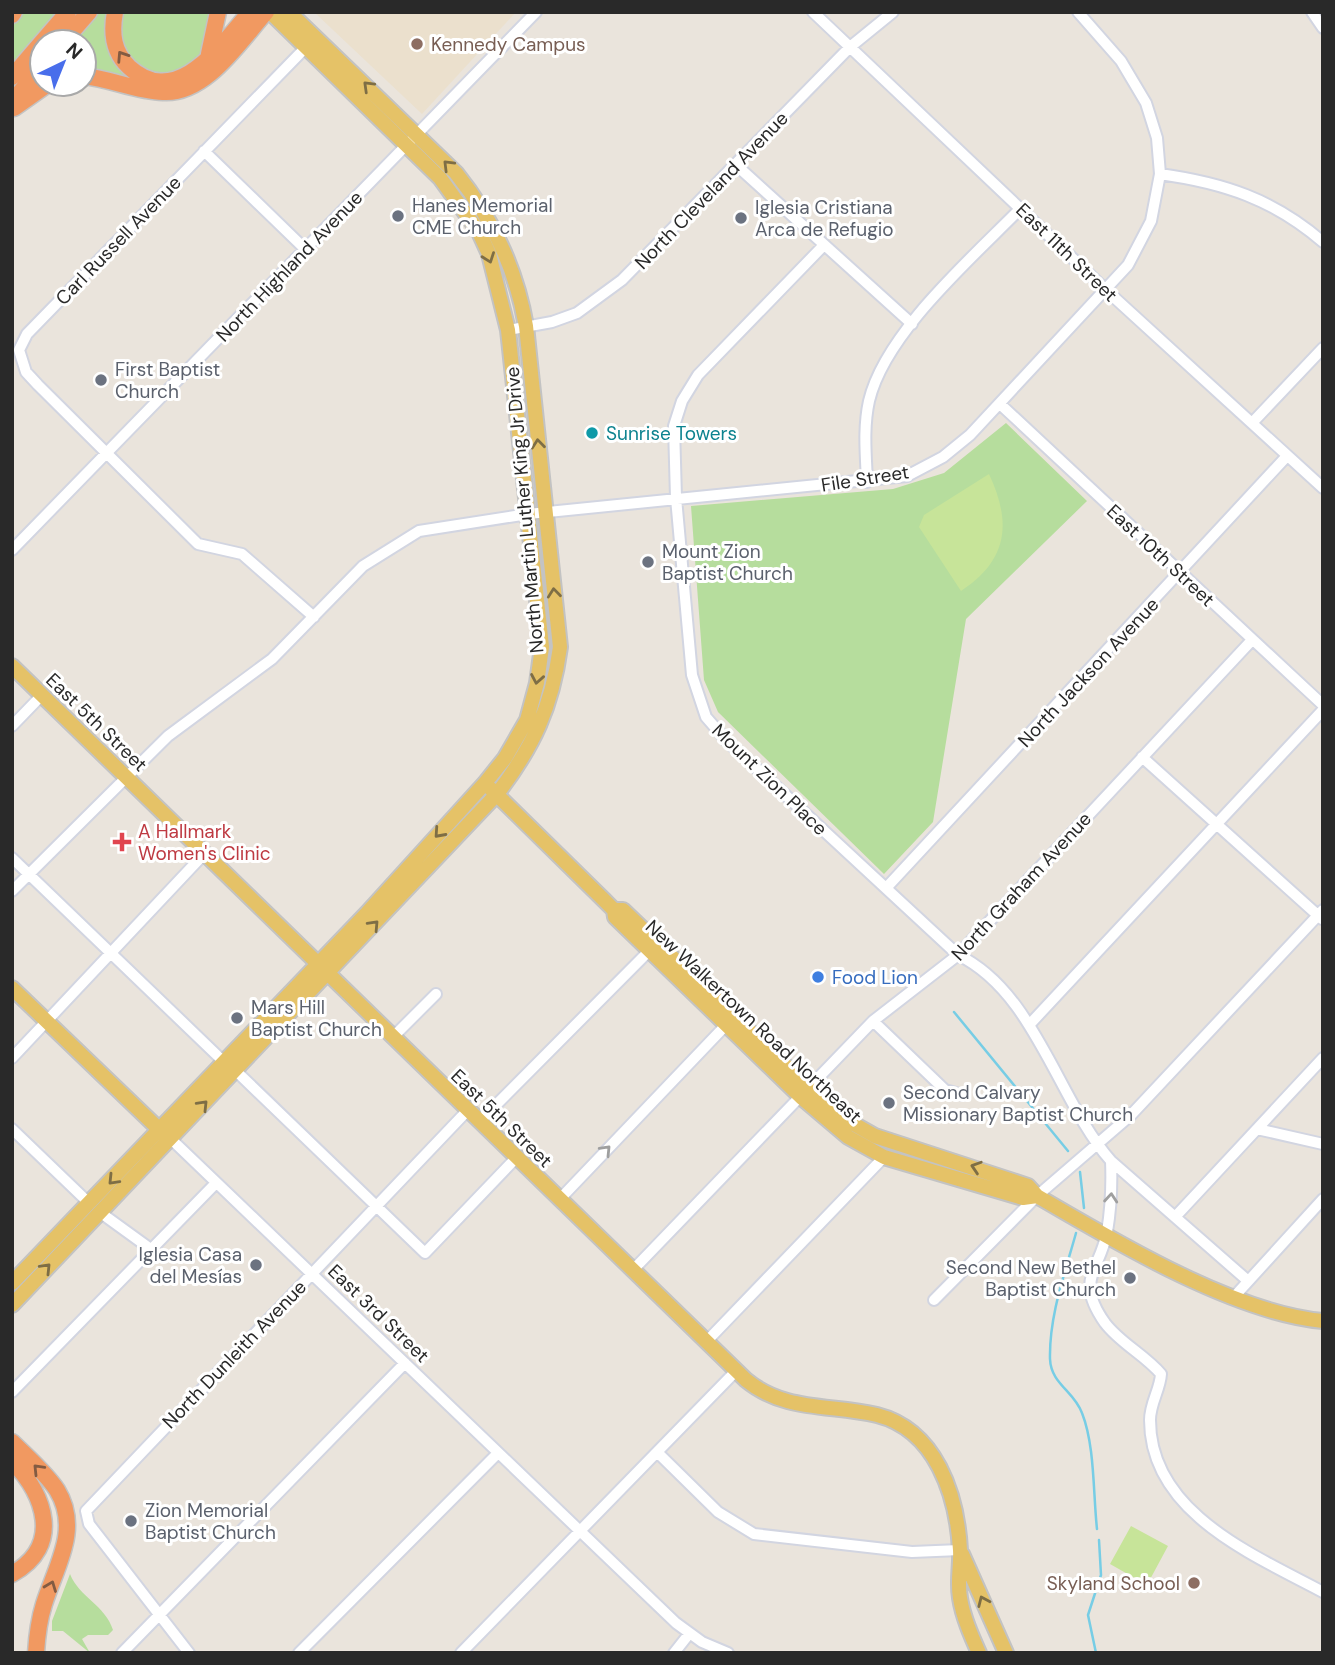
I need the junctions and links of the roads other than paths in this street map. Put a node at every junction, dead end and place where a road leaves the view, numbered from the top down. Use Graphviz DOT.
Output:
graph roads {
  1 [pos="68,12"];
  2 [pos="89,12"];
  3 [pos="115,12"];
  4 [pos="218,12"];
  5 [pos="250,12"];
  6 [pos="268,12"];
  7 [pos="289,12"];
  8 [pos="536,12"];
  9 [pos="813,12"];
  10 [pos="893,12"];
  11 [pos="1078,12"];
  12 [pos="1312,12"];
  13 [pos="54,28"];
  14 [pos="75,28"];
  15 [pos="1323,29"];
  16 [pos="312,41"];
  17 [pos="850,47"];
  18 [pos="28,58"];
  19 [pos="206,62"];
  20 [pos="12,77"];
  21 [pos="98,79"];
  22 [pos="28,83"];
  23 [pos="28,98"];
  24 [pos="12,102"];
  25 [pos="12,109"];
  26 [pos="412,139"];
  27 [pos="204,151"];
  28 [pos="735,164"];
  29 [pos="1160,174"];
  30 [pos="1021,208"];
  31 [pos="1323,242"];
  32 [pos="824,245"];
  33 [pos="305,249"];
  34 [pos="1106,290"];
  35 [pos="912,324"];
  36 [pos="526,327"];
  37 [pos="508,330"];
  38 [pos="1323,348"];
  39 [pos="1319,360"];
  40 [pos="1000,404"];
  41 [pos="1252,423"];
  42 [pos="106,454"];
  43 [pos="1287,456"];
  44 [pos="867,482"];
  45 [pos="1323,488"];
  46 [pos="676,498"];
  47 [pos="546,512"];
  48 [pos="528,514"];
  49 [pos="12,550"];
  50 [pos="1181,573"];
  51 [pos="314,617"];
  52 [pos="1252,640"];
  53 [pos="12,666"];
  54 [pos="42,695"];
  55 [pos="1323,708"];
  56 [pos="12,726"];
  57 [pos="1142,758"];
  58 [pos="125,776"];
  59 [pos="485,783"];
  60 [pos="496,794"];
  61 [pos="1217,823"];
  62 [pos="204,854"];
  63 [pos="12,858"];
  64 [pos="29,874"];
  65 [pos="887,887"];
  66 [pos="12,891"];
  67 [pos="614,910"];
  68 [pos="1321,915"];
  69 [pos="649,951"];
  70 [pos="111,952"];
  71 [pos="958,955"];
  72 [pos="323,969"];
  73 [pos="12,988"];
  74 [pos="436,994"];
  75 [pos="47,1021"];
  76 [pos="873,1021"];
  77 [pos="1030,1024"];
  78 [pos="726,1025"];
  79 [pos="392,1038"];
  80 [pos="12,1058"];
  81 [pos="1323,1058"];
  82 [pos="230,1067"];
  83 [pos="805,1094"];
  84 [pos="963,1095"];
  85 [pos="467,1111"];
  86 [pos="479,1122"];
  87 [pos="12,1129"];
  88 [pos="1257,1129"];
  89 [pos="165,1135"];
  90 [pos="1096,1144"];
  91 [pos="1323,1144"];
  92 [pos="884,1157"];
  93 [pos="516,1158"];
  94 [pos="952,1160"];
  95 [pos="1111,1161"];
  96 [pos="216,1183"];
  97 [pos="1037,1196"];
  98 [pos="1323,1199"];
  99 [pos="559,1200"];
  100 [pos="376,1205"];
  101 [pos="95,1208"];
  102 [pos="1175,1217"];
  103 [pos="1107,1236"];
  104 [pos="152,1250"];
  105 [pos="632,1270"];
  106 [pos="311,1274"];
  107 [pos="1247,1280"];
  108 [pos="12,1283"];
  109 [pos="1233,1298"];
  110 [pos="934,1300"];
  111 [pos="12,1305"];
  112 [pos="1323,1321"];
  113 [pos="706,1342"];
  114 [pos="405,1363"];
  115 [pos="736,1371"];
  116 [pos="12,1392"];
  117 [pos="12,1442"];
  118 [pos="498,1453"];
  119 [pos="658,1453"];
  120 [pos="12,1461"];
  121 [pos="581,1532"];
  122 [pos="960,1550"];
  123 [pos="12,1574"];
  124 [pos="1323,1592"];
  125 [pos="160,1613"];
  126 [pos="689,1634"];
  127 [pos="36,1653"];
  128 [pos="122,1653"];
  129 [pos="189,1653"];
  130 [pos="299,1653"];
  131 [pos="461,1653"];
  132 [pos="674,1653"];
  133 [pos="728,1653"];
  134 [pos="979,1653"];
  135 [pos="1006,1653"];
  1 -- 13 [label="highway"];
  2 -- 14 [label="highway"];
  19 -- 3 [label="highway, one-way"];
  4 -- 19 [label="highway"];
  5 -- 19 [label="highway"];
  6 -- 16 [label="main road, North Martin Luther King Jr Drive"];
  6 -- 21 [label="highway"];
  7 -- 16 [label="main road, North Martin Luther King Jr Drive"];
  8 -- 26 [label="street, North Highland Avenue"];
  9 -- 17 [label="street, East 11th Street"];
  10 -- 17 [label="street, North Cleveland Avenue"];
  11 -- 29 [label="street, File Street"];
  12 -- 15 [label="street"];
  16 -- 26 [label="main road, North Martin Luther King Jr Drive"];
  16 -- 27 [label="street, Carl Russell Avenue"];
  17 -- 28 [label="street, North Cleveland Avenue"];
  17 -- 30 [label="street, East 11th Street"];
  18 -- 20 [label="highway"];
  22 -- 24 [label="highway"];
  23 -- 25 [label="highway"];
  26 -- 33 [label="street, North Highland Avenue"];
  36 -- 26 [label="main road, North Martin Luther King Jr Drive, one-way"];
  26 -- 37 [label="main road, North Martin Luther King Jr Drive, one-way"];
  27 -- 33 [label="street"];
  27 -- 42 [label="street, Carl Russell Avenue"];
  28 -- 32 [label="street"];
  28 -- 36 [label="street, North Cleveland Avenue"];
  29 -- 31 [label="street"];
  29 -- 34 [label="street, File Street"];
  30 -- 34 [label="street, East 11th Street"];
  30 -- 35 [label="street"];
  32 -- 35 [label="street"];
  32 -- 46 [label="street, Mount Zion Place"];
  33 -- 42 [label="street, North Highland Avenue"];
  34 -- 40 [label="street, File Street"];
  34 -- 41 [label="street, East 11th Street"];
  35 -- 44 [label="street"];
  36 -- 37 [label="street, North Cleveland Avenue"];
  47 -- 36 [label="main road, North Martin Luther King Jr Drive, one-way"];
  37 -- 48 [label="main road, North Martin Luther King Jr Drive"];
  38 -- 39 [label="street"];
  39 -- 41 [label="street"];
  40 -- 44 [label="street, File Street"];
  40 -- 50 [label="street, East 10th Street"];
  41 -- 43 [label="street, East 11th Street"];
  42 -- 49 [label="street, North Highland Avenue"];
  42 -- 51 [label="street"];
  43 -- 45 [label="street, East 11th Street"];
  43 -- 50 [label="street, North Jackson Avenue"];
  44 -- 46 [label="street, File Street"];
  46 -- 47 [label="street, File Street"];
  46 -- 65 [label="street, Mount Zion Place"];
  47 -- 48 [label="street"];
  60 -- 47 [label="main road, North Martin Luther King Jr Drive, one-way"];
  48 -- 51 [label="street"];
  48 -- 59 [label="main road, North Martin Luther King Jr Drive, one-way"];
  50 -- 52 [label="street, East 10th Street"];
  50 -- 65 [label="street, North Jackson Avenue"];
  51 -- 58 [label="street"];
  52 -- 55 [label="street, East 10th Street"];
  52 -- 57 [label="street, North Graham Avenue"];
  53 -- 54 [label="main road, East 5th Street"];
  54 -- 56 [label="street"];
  54 -- 58 [label="main road, East 5th Street"];
  55 -- 61 [label="street"];
  57 -- 61 [label="street"];
  57 -- 71 [label="street, North Graham Avenue"];
  58 -- 62 [label="main road, East 5th Street"];
  58 -- 64 [label="street"];
  59 -- 60 [label="main road, New Walkertown Road Northeast"];
  59 -- 72 [label="main road, North Martin Luther King Jr Drive, one-way"];
  60 -- 67 [label="main road, New Walkertown Road Northeast"];
  72 -- 60 [label="main road, North Martin Luther King Jr Drive, one-way"];
  61 -- 68 [label="street"];
  61 -- 77 [label="street"];
  62 -- 70 [label="street"];
  62 -- 72 [label="main road, East 5th Street"];
  63 -- 64 [label="street"];
  64 -- 66 [label="street"];
  64 -- 70 [label="street"];
  65 -- 71 [label="street, Mount Zion Place"];
  67 -- 69 [label="main road, New Walkertown Road Northeast"];
  67 -- 83 [label="main road, New Walkertown Road Northeast"];
  68 -- 90 [label="street"];
  69 -- 78 [label="main road, New Walkertown Road Northeast"];
  69 -- 86 [label="street"];
  70 -- 75 [label="street"];
  70 -- 82 [label="street"];
  71 -- 76 [label="street, North Graham Avenue"];
  71 -- 77 [label="street, Mount Zion Place"];
  72 -- 79 [label="main road, East 5th Street"];
  72 -- 82 [label="main road, North Martin Luther King Jr Drive"];
  73 -- 75 [label="main road, East 3rd Street"];
  74 -- 79 [label="street"];
  75 -- 80 [label="street"];
  75 -- 89 [label="main road, East 3rd Street"];
  76 -- 83 [label="street, North Graham Avenue"];
  76 -- 84 [label="street"];
  77 -- 90 [label="street, Mount Zion Place"];
  78 -- 83 [label="main road, New Walkertown Road Northeast"];
  99 -- 78 [label="street, one-way"];
  79 -- 85 [label="main road, East 5th Street"];
  81 -- 88 [label="street"];
  82 -- 89 [label="main road, North Martin Luther King Jr Drive"];
  82 -- 100 [label="street"];
  83 -- 92 [label="main road, New Walkertown Road Northeast"];
  83 -- 94 [label="main road, New Walkertown Road Northeast"];
  83 -- 105 [label="street, North Graham Avenue"];
  85 -- 86 [label="main road, East 5th Street"];
  85 -- 100 [label="street, North Dunleith Avenue"];
  86 -- 93 [label="main road, East 5th Street"];
  87 -- 101 [label="street"];
  88 -- 91 [label="street"];
  88 -- 102 [label="street"];
  89 -- 96 [label="street, East 3rd Street"];
  89 -- 101 [label="main road, North Martin Luther King Jr Drive"];
  90 -- 95 [label="street, Mount Zion Place"];
  90 -- 97 [label="street"];
  92 -- 94 [label="main road"];
  92 -- 97 [label="main road, New Walkertown Road Northeast"];
  92 -- 113 [label="street"];
  93 -- 99 [label="main road, East 5th Street"];
  93 -- 100 [label="street"];
  97 -- 94 [label="main road, New Walkertown Road Northeast, one-way"];
  95 -- 102 [label="street, Mount Zion Place"];
  103 -- 95 [label="street, one-way"];
  96 -- 104 [label="street"];
  96 -- 106 [label="street, East 3rd Street"];
  97 -- 103 [label="main road, New Walkertown Road Northeast"];
  97 -- 110 [label="street"];
  98 -- 107 [label="street"];
  99 -- 105 [label="main road, East 5th Street"];
  100 -- 106 [label="street, North Dunleith Avenue"];
  101 -- 104 [label="street"];
  101 -- 108 [label="main road, North Martin Luther King Jr Drive"];
  111 -- 101 [label="main road, North Martin Luther King Jr Drive, one-way"];
  102 -- 107 [label="street, Mount Zion Place"];
  103 -- 109 [label="main road, New Walkertown Road Northeast"];
  103 -- 124 [label="street"];
  104 -- 116 [label="street"];
  105 -- 113 [label="main road, East 5th Street"];
  106 -- 114 [label="street, East 3rd Street"];
  106 -- 125 [label="street, North Dunleith Avenue"];
  107 -- 109 [label="street"];
  109 -- 112 [label="main road, New Walkertown Road Northeast"];
  113 -- 115 [label="main road, East 5th Street"];
  114 -- 118 [label="street, East 3rd Street"];
  114 -- 125 [label="street"];
  115 -- 119 [label="street"];
  115 -- 122 [label="main road, East 5th Street"];
  127 -- 117 [label="highway, one-way"];
  118 -- 121 [label="street, East 3rd Street"];
  118 -- 130 [label="street"];
  119 -- 121 [label="street"];
  119 -- 122 [label="street"];
  120 -- 123 [label="highway"];
  121 -- 126 [label="street, East 3rd Street"];
  121 -- 131 [label="street"];
  122 -- 134 [label="main road, East 5th Street"];
  135 -- 122 [label="main road, East 5th Street, one-way"];
  125 -- 128 [label="street"];
  125 -- 129 [label="street"];
  126 -- 132 [label="street"];
  126 -- 133 [label="street, East 3rd Street"];
}
